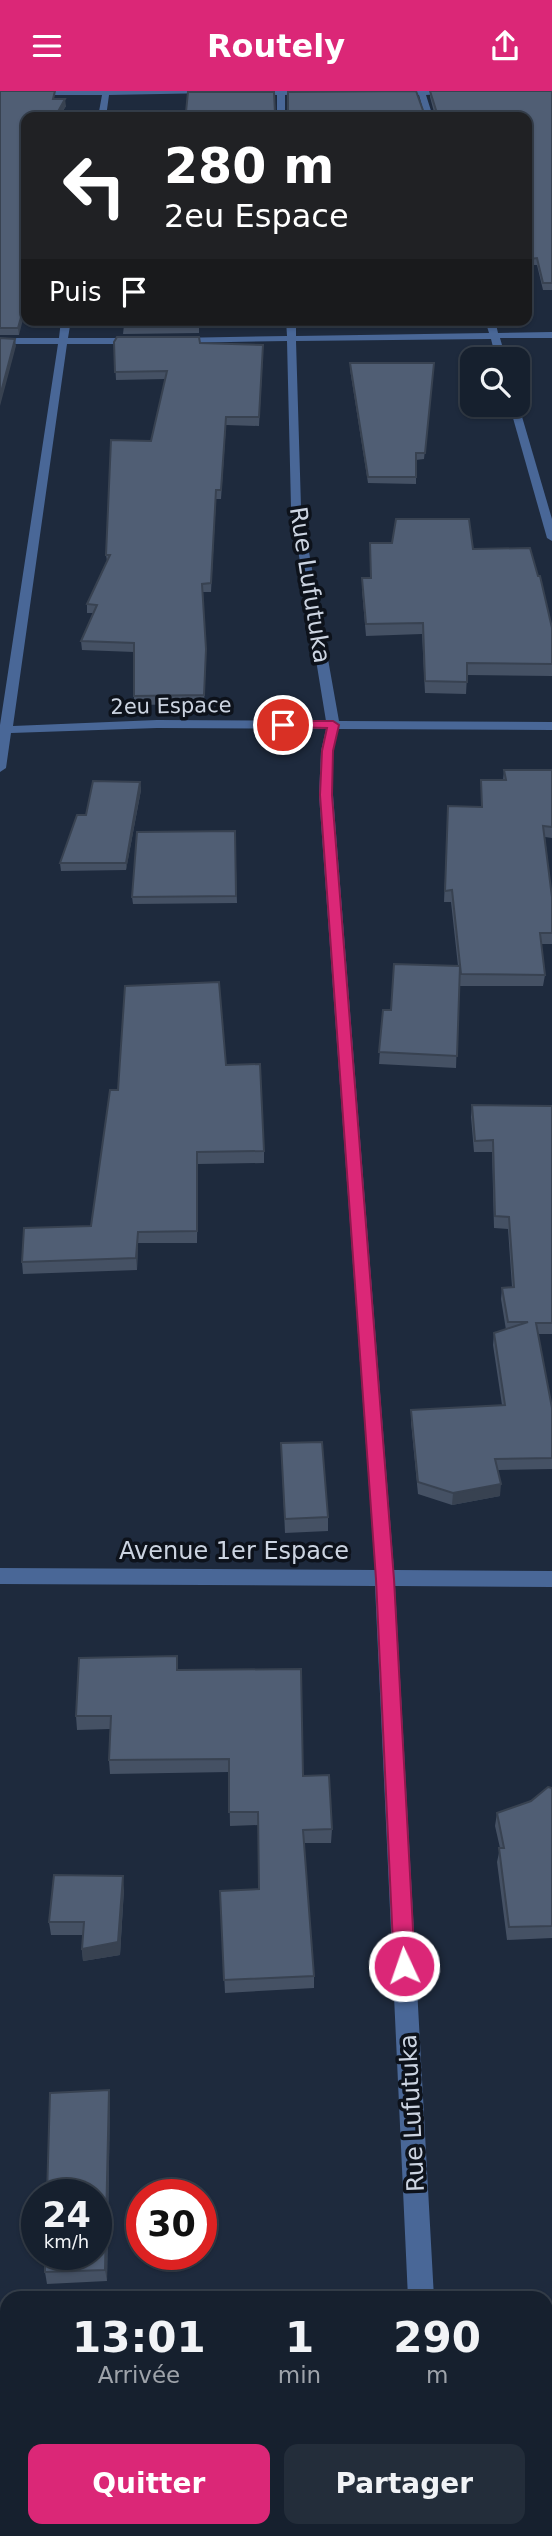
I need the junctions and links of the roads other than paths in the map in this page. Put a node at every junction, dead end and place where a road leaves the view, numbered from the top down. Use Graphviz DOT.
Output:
graph roads {
  1 [pos="281,92"];
  2 [pos="421,92"];
  3 [pos="0,93"];
  4 [pos="106,93"];
  5 [pos="220,93"];
  6 [pos="245,93"];
  7 [pos="319,93"];
  8 [pos="383,93"];
  9 [pos="459,93"];
  10 [pos="103,112"];
  11 [pos="281,112"];
  12 [pos="427,112"];
  13 [pos="65,326"];
  14 [pos="492,326"];
  15 [pos="291,329"];
  16 [pos="552,335"];
  17 [pos="494,336"];
  18 [pos="170,340"];
  19 [pos="0,341"];
  20 [pos="156,341"];
  21 [pos="62,342"];
  22 [pos="497,347"];
  23 [pos="517,417"];
  24 [pos="552,538"];
  25 [pos="333,725"];
  26 [pos="552,726"];
  27 [pos="3,730"];
  28 [pos="0,768"];
  29 [pos="0,1576"];
  30 [pos="385,1579"];
  31 [pos="552,1579"];
  32 [pos="421,2291"];
  1 -- 6 [label="street"];
  1 -- 7 [label="street"];
  1 -- 11 [label="street"];
  2 -- 8 [label="street"];
  2 -- 9 [label="street"];
  2 -- 12 [label="street"];
  3 -- 4 [label="street"];
  4 -- 5 [label="street"];
  4 -- 10 [label="street"];
  13 -- 21 [label="street"];
  14 -- 17 [label="street"];
  15 -- 17 [label="street"];
  15 -- 18 [label="street"];
  15 -- 25 [label="street, Rue Lufutuka"];
  16 -- 17 [label="street"];
  17 -- 22 [label="street"];
  19 -- 21 [label="street"];
  20 -- 21 [label="street"];
  21 -- 27 [label="street"];
  23 -- 24 [label="street"];
  25 -- 26 [label="street, 2eu Espace"];
  25 -- 27 [label="street, 2eu Espace"];
  25 -- 30 [label="street, Rue Lufutuka"];
  27 -- 28 [label="street"];
  29 -- 30 [label="street, Avenue 1er Espace"];
  30 -- 31 [label="street, Avenue 1er Espace"];
  30 -- 32 [label="street, Rue Lufutuka"];
}
